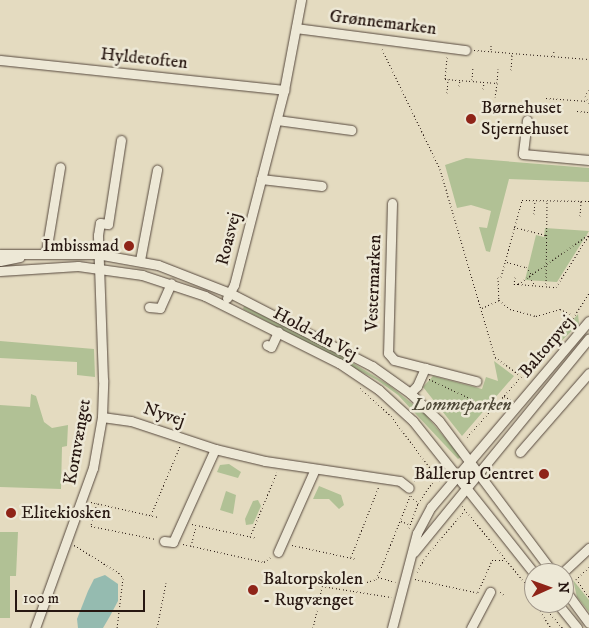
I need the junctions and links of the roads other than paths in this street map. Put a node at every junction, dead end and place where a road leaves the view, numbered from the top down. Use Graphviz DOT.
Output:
graph roads {
  1 [pos="301,0"];
  2 [pos="296,28"];
  3 [pos="466,50"];
  4 [pos="0,60"];
  5 [pos="284,90"];
  6 [pos="276,120"];
  7 [pos="527,120"];
  8 [pos="351,130"];
  9 [pos="121,140"];
  10 [pos="589,160"];
  11 [pos="60,167"];
  12 [pos="157,170"];
  13 [pos="261,179"];
  14 [pos="322,186"];
  15 [pos="392,203"];
  16 [pos="43,252"];
  17 [pos="0,254"];
  18 [pos="97,254"];
  19 [pos="140,260"];
  20 [pos="0,261"];
  21 [pos="98,268"];
  22 [pos="0,270"];
  23 [pos="171,283"];
  24 [pos="230,293"];
  25 [pos="224,305"];
  26 [pos="149,307"];
  27 [pos="589,322"];
  28 [pos="278,332"];
  29 [pos="589,338"];
  30 [pos="267,345"];
  31 [pos="424,372"];
  32 [pos="589,373"];
  33 [pos="476,381"];
  34 [pos="410,393"];
  35 [pos="102,417"];
  36 [pos="214,449"];
  37 [pos="520,452"];
  38 [pos="471,461"];
  39 [pos="314,471"];
  40 [pos="480,473"];
  41 [pos="458,474"];
  42 [pos="468,488"];
  43 [pos="410,492"];
  44 [pos="169,541"];
  45 [pos="280,548"];
  46 [pos="589,548"];
  47 [pos="414,552"];
  48 [pos="526,563"];
  49 [pos="546,563"];
  50 [pos="573,563"];
  51 [pos="488,596"];
  52 [pos="574,603"];
  53 [pos="566,613"];
  54 [pos="589,623"];
  55 [pos="34,628"];
  56 [pos="392,628"];
  57 [pos="471,628"];
  58 [pos="577,628"];
  1 -- 2 [label="street, Roasvej"];
  2 -- 3 [label="street, Grønnemarken"];
  2 -- 5 [label="street, Roasvej"];
  4 -- 5 [label="street, Hyldetoften"];
  5 -- 6 [label="street, Roasvej"];
  6 -- 8 [label="street"];
  6 -- 13 [label="street, Roasvej"];
  7 -- 10 [label="street"];
  9 -- 18 [label="street, Kornvænget"];
  11 -- 16 [label="street"];
  12 -- 19 [label="street"];
  13 -- 14 [label="street"];
  13 -- 24 [label="street, Roasvej"];
  15 -- 31 [label="street, Vestermarken"];
  16 -- 17 [label="street, Hold-An Vej"];
  16 -- 18 [label="street, Hold-An Vej"];
  16 -- 20 [label="street"];
  18 -- 19 [label="street, Hold-An Vej"];
  18 -- 21 [label="street, Kornvænget"];
  19 -- 24 [label="street, Hold-An Vej"];
  21 -- 22 [label="street, Hold-An Vej"];
  21 -- 23 [label="street, Hold-An Vej"];
  21 -- 35 [label="street, Kornvænget"];
  23 -- 25 [label="street, Hold-An Vej"];
  23 -- 26 [label="street"];
  24 -- 25 [label="street, Roasvej"];
  24 -- 34 [label="street, Hold-An Vej"];
  25 -- 28 [label="street, Hold-An Vej"];
  27 -- 38 [label="street, Baltorpvej"];
  28 -- 30 [label="street"];
  28 -- 41 [label="street, Hold-An Vej"];
  29 -- 40 [label="street, Baltorpvej"];
  31 -- 33 [label="street, Vestermarken"];
  31 -- 34 [label="street"];
  32 -- 37 [label="street"];
  34 -- 38 [label="street, Hold-An Vej"];
  35 -- 36 [label="street, Nyvej"];
  35 -- 55 [label="street, Kornvænget"];
  36 -- 39 [label="street, Nyvej"];
  36 -- 44 [label="street"];
  38 -- 40 [label="street, Hold-An Vej"];
  38 -- 41 [label="street, Baltorpvej"];
  39 -- 43 [label="street, Nyvej"];
  39 -- 45 [label="street"];
  40 -- 42 [label="street, Baltorpvej"];
  40 -- 49 [label="street, Hold-An Vej"];
  41 -- 42 [label="street, Hold-An Vej"];
  41 -- 47 [label="street, Baltorpvej"];
  42 -- 47 [label="street, Baltorpvej"];
  42 -- 48 [label="street, Hold-An Vej"];
  46 -- 50 [label="street"];
  47 -- 56 [label="street"];
  51 -- 57 [label="street"];
  52 -- 54 [label="street"];
  53 -- 58 [label="street"];
}
